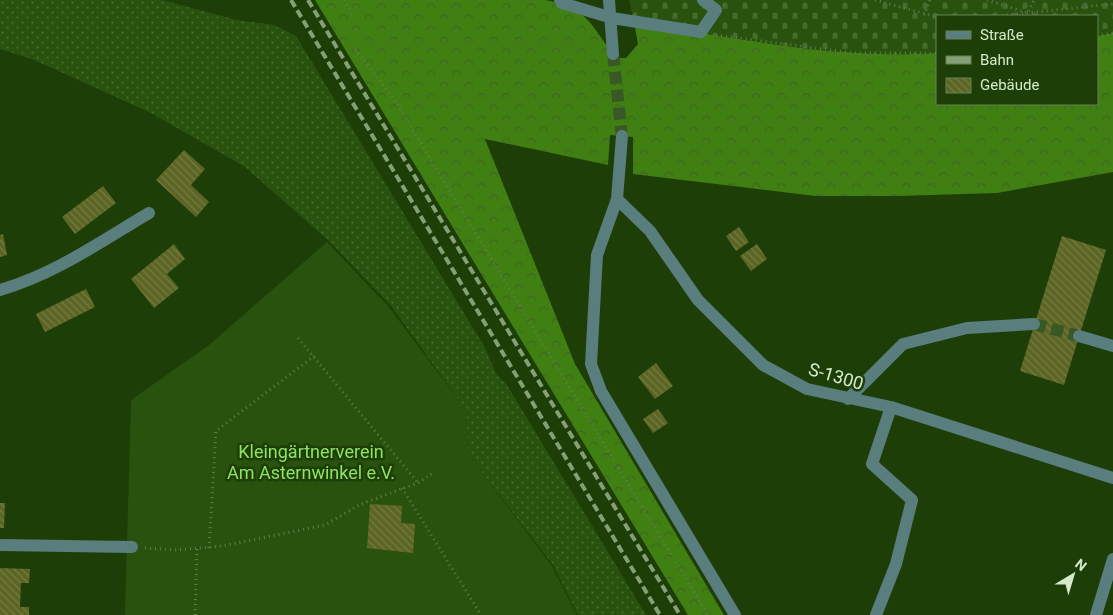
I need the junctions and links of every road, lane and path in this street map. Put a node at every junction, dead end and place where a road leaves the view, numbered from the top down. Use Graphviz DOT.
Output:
graph roads {
  1 [pos="344,0"];
  2 [pos="560,0"];
  3 [pos="609,0"];
  4 [pos="702,0"];
  5 [pos="875,0"];
  6 [pos="930,0"];
  7 [pos="987,0"];
  8 [pos="1034,0"];
  9 [pos="1113,4"];
  10 [pos="1028,13"];
  11 [pos="924,15"];
  12 [pos="1007,15"];
  13 [pos="354,17"];
  14 [pos="936,17"];
  15 [pos="612,18"];
  16 [pos="701,32"];
  17 [pos="1113,33"];
  18 [pos="1098,36"];
  19 [pos="355,49"];
  20 [pos="936,53"];
  21 [pos="613,54"];
  22 [pos="622,136"];
  23 [pos="617,199"];
  24 [pos="149,213"];
  25 [pos="0,290"];
  26 [pos="1034,324"];
  27 [pos="1079,336"];
  28 [pos="298,338"];
  29 [pos="1113,346"];
  30 [pos="314,356"];
  31 [pos="848,399"];
  32 [pos="891,407"];
  33 [pos="433,473"];
  34 [pos="1113,478"];
  35 [pos="418,483"];
  36 [pos="401,488"];
  37 [pos="0,545"];
  38 [pos="132,547"];
  39 [pos="197,548"];
  40 [pos="209,548"];
  41 [pos="1113,559"];
  42 [pos="195,615"];
  43 [pos="481,615"];
  44 [pos="708,615"];
  45 [pos="735,615"];
  46 [pos="876,615"];
  47 [pos="1096,615"];
  1 -- 13 [label="path"];
  2 -- 15 [label="street"];
  3 -- 15 [label="street"];
  4 -- 16 [label="street"];
  5 -- 11 [label="path"];
  6 -- 11 [label="path"];
  7 -- 10 [label="path"];
  8 -- 10 [label="path"];
  9 -- 10 [label="path"];
  10 -- 12 [label="path"];
  11 -- 14 [label="path"];
  15 -- 16 [label="street"];
  15 -- 21 [label="street"];
  16 -- 20 [label="path"];
  17 -- 18 [label="path"];
  19 -- 44 [label="path"];
  22 -- 23 [label="street"];
  23 -- 31 [label="street, S-1300"];
  23 -- 45 [label="street"];
  24 -- 25 [label="street"];
  26 -- 31 [label="street"];
  27 -- 29 [label="street"];
  28 -- 30 [label="path"];
  30 -- 35 [label="path"];
  30 -- 40 [label="path"];
  31 -- 32 [label="street, S-1300"];
  32 -- 34 [label="street, S-1300"];
  32 -- 46 [label="street"];
  33 -- 35 [label="path"];
  35 -- 36 [label="path"];
  36 -- 40 [label="path"];
  36 -- 43 [label="path"];
  37 -- 38 [label="street"];
  38 -- 39 [label="path"];
  39 -- 40 [label="path"];
  39 -- 42 [label="path"];
  41 -- 47 [label="street"];
}
